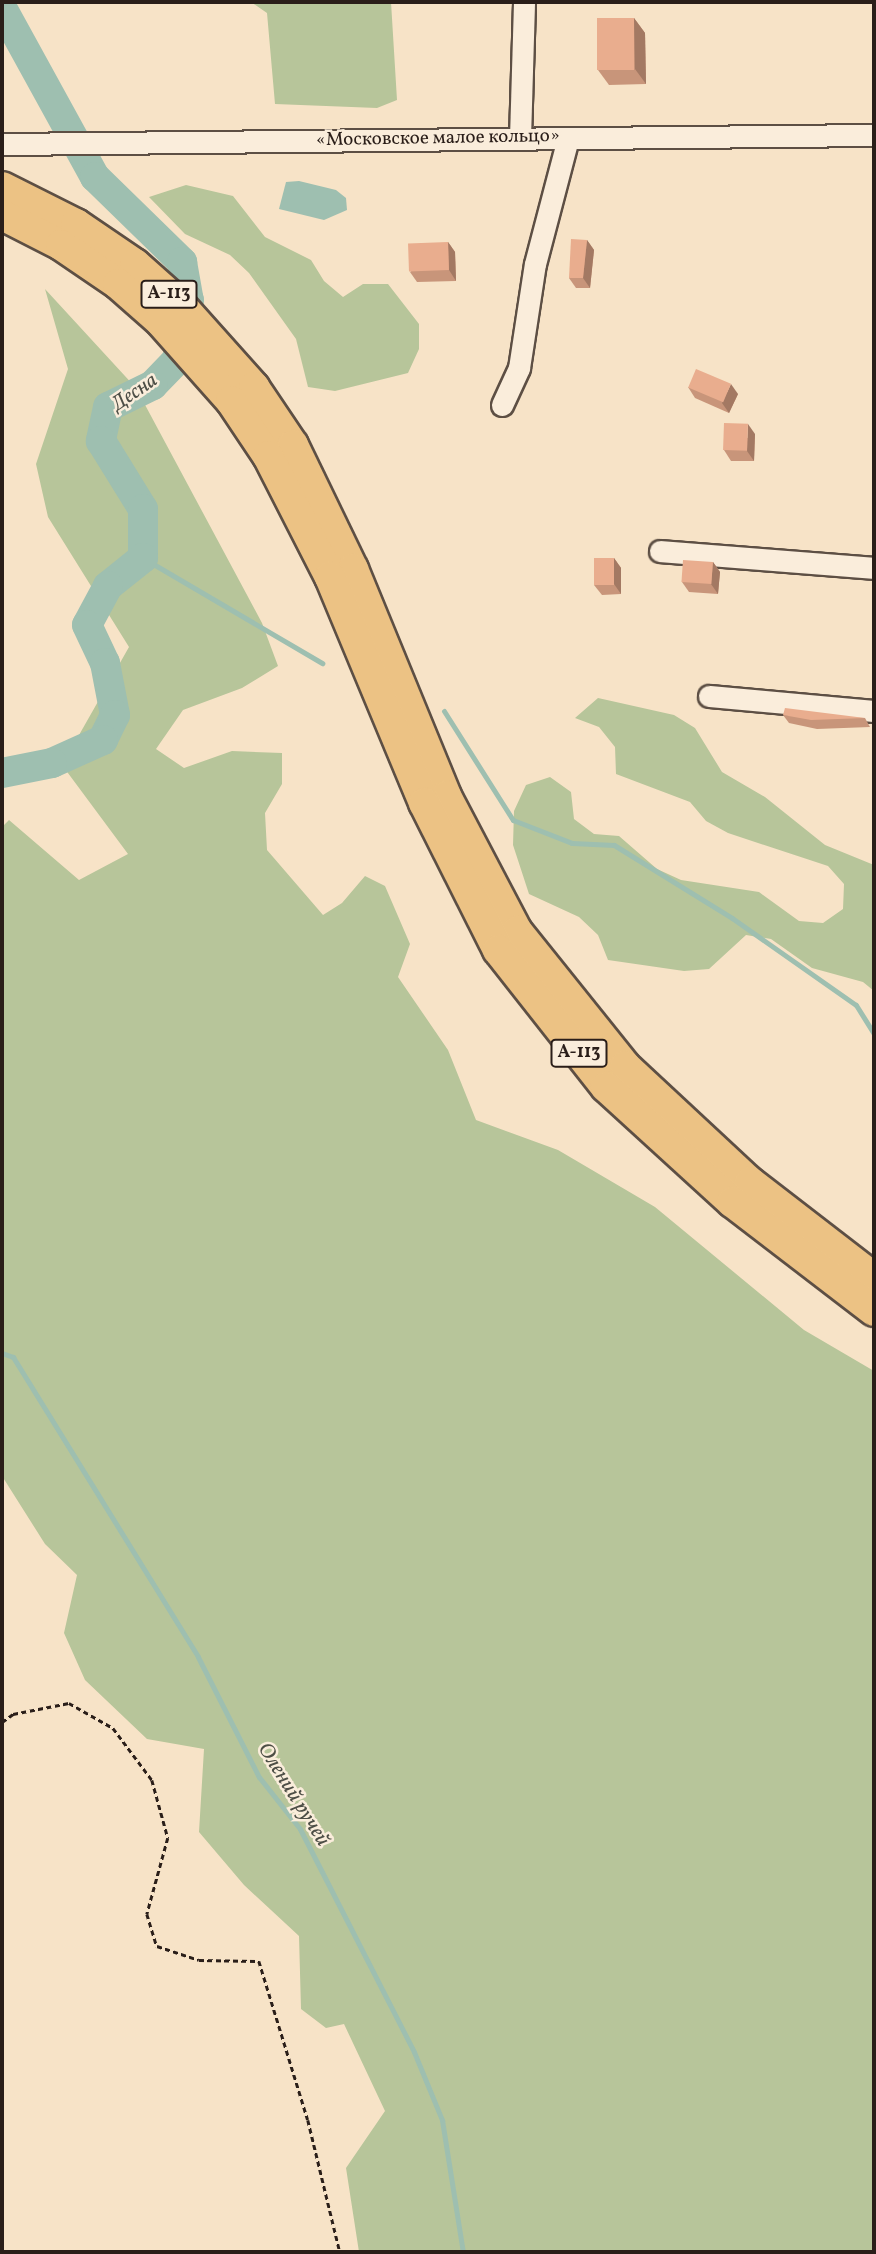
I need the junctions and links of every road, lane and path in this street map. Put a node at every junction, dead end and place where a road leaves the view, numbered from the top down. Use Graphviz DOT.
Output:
graph roads {
  1 [pos="524,2"];
  2 [pos="874,135"];
  3 [pos="520,138"];
  4 [pos="568,138"];
  5 [pos="10,145"];
  6 [pos="3,197"];
  7 [pos="502,405"];
  8 [pos="281,450"];
  9 [pos="660,551"];
  10 [pos="874,568"];
  11 [pos="709,696"];
  12 [pos="874,711"];
  13 [pos="874,1278"];
  14 [pos="874,1311"];
  15 [pos="2,1722"];
  16 [pos="340,2252"];
  1 -- 3 [label="street"];
  2 -- 4 [label="street, «Московское малое кольцо»"];
  3 -- 4 [label="street, «Московское малое кольцо»"];
  3 -- 5 [label="street, «Московское малое кольцо»"];
  4 -- 7 [label="street"];
  6 -- 8 [label="highway, А-113"];
  8 -- 13 [label="highway, А-113"];
  8 -- 14 [label="highway, А-113"];
  9 -- 10 [label="street"];
  11 -- 12 [label="street"];
  15 -- 16 [label="path"];
}
